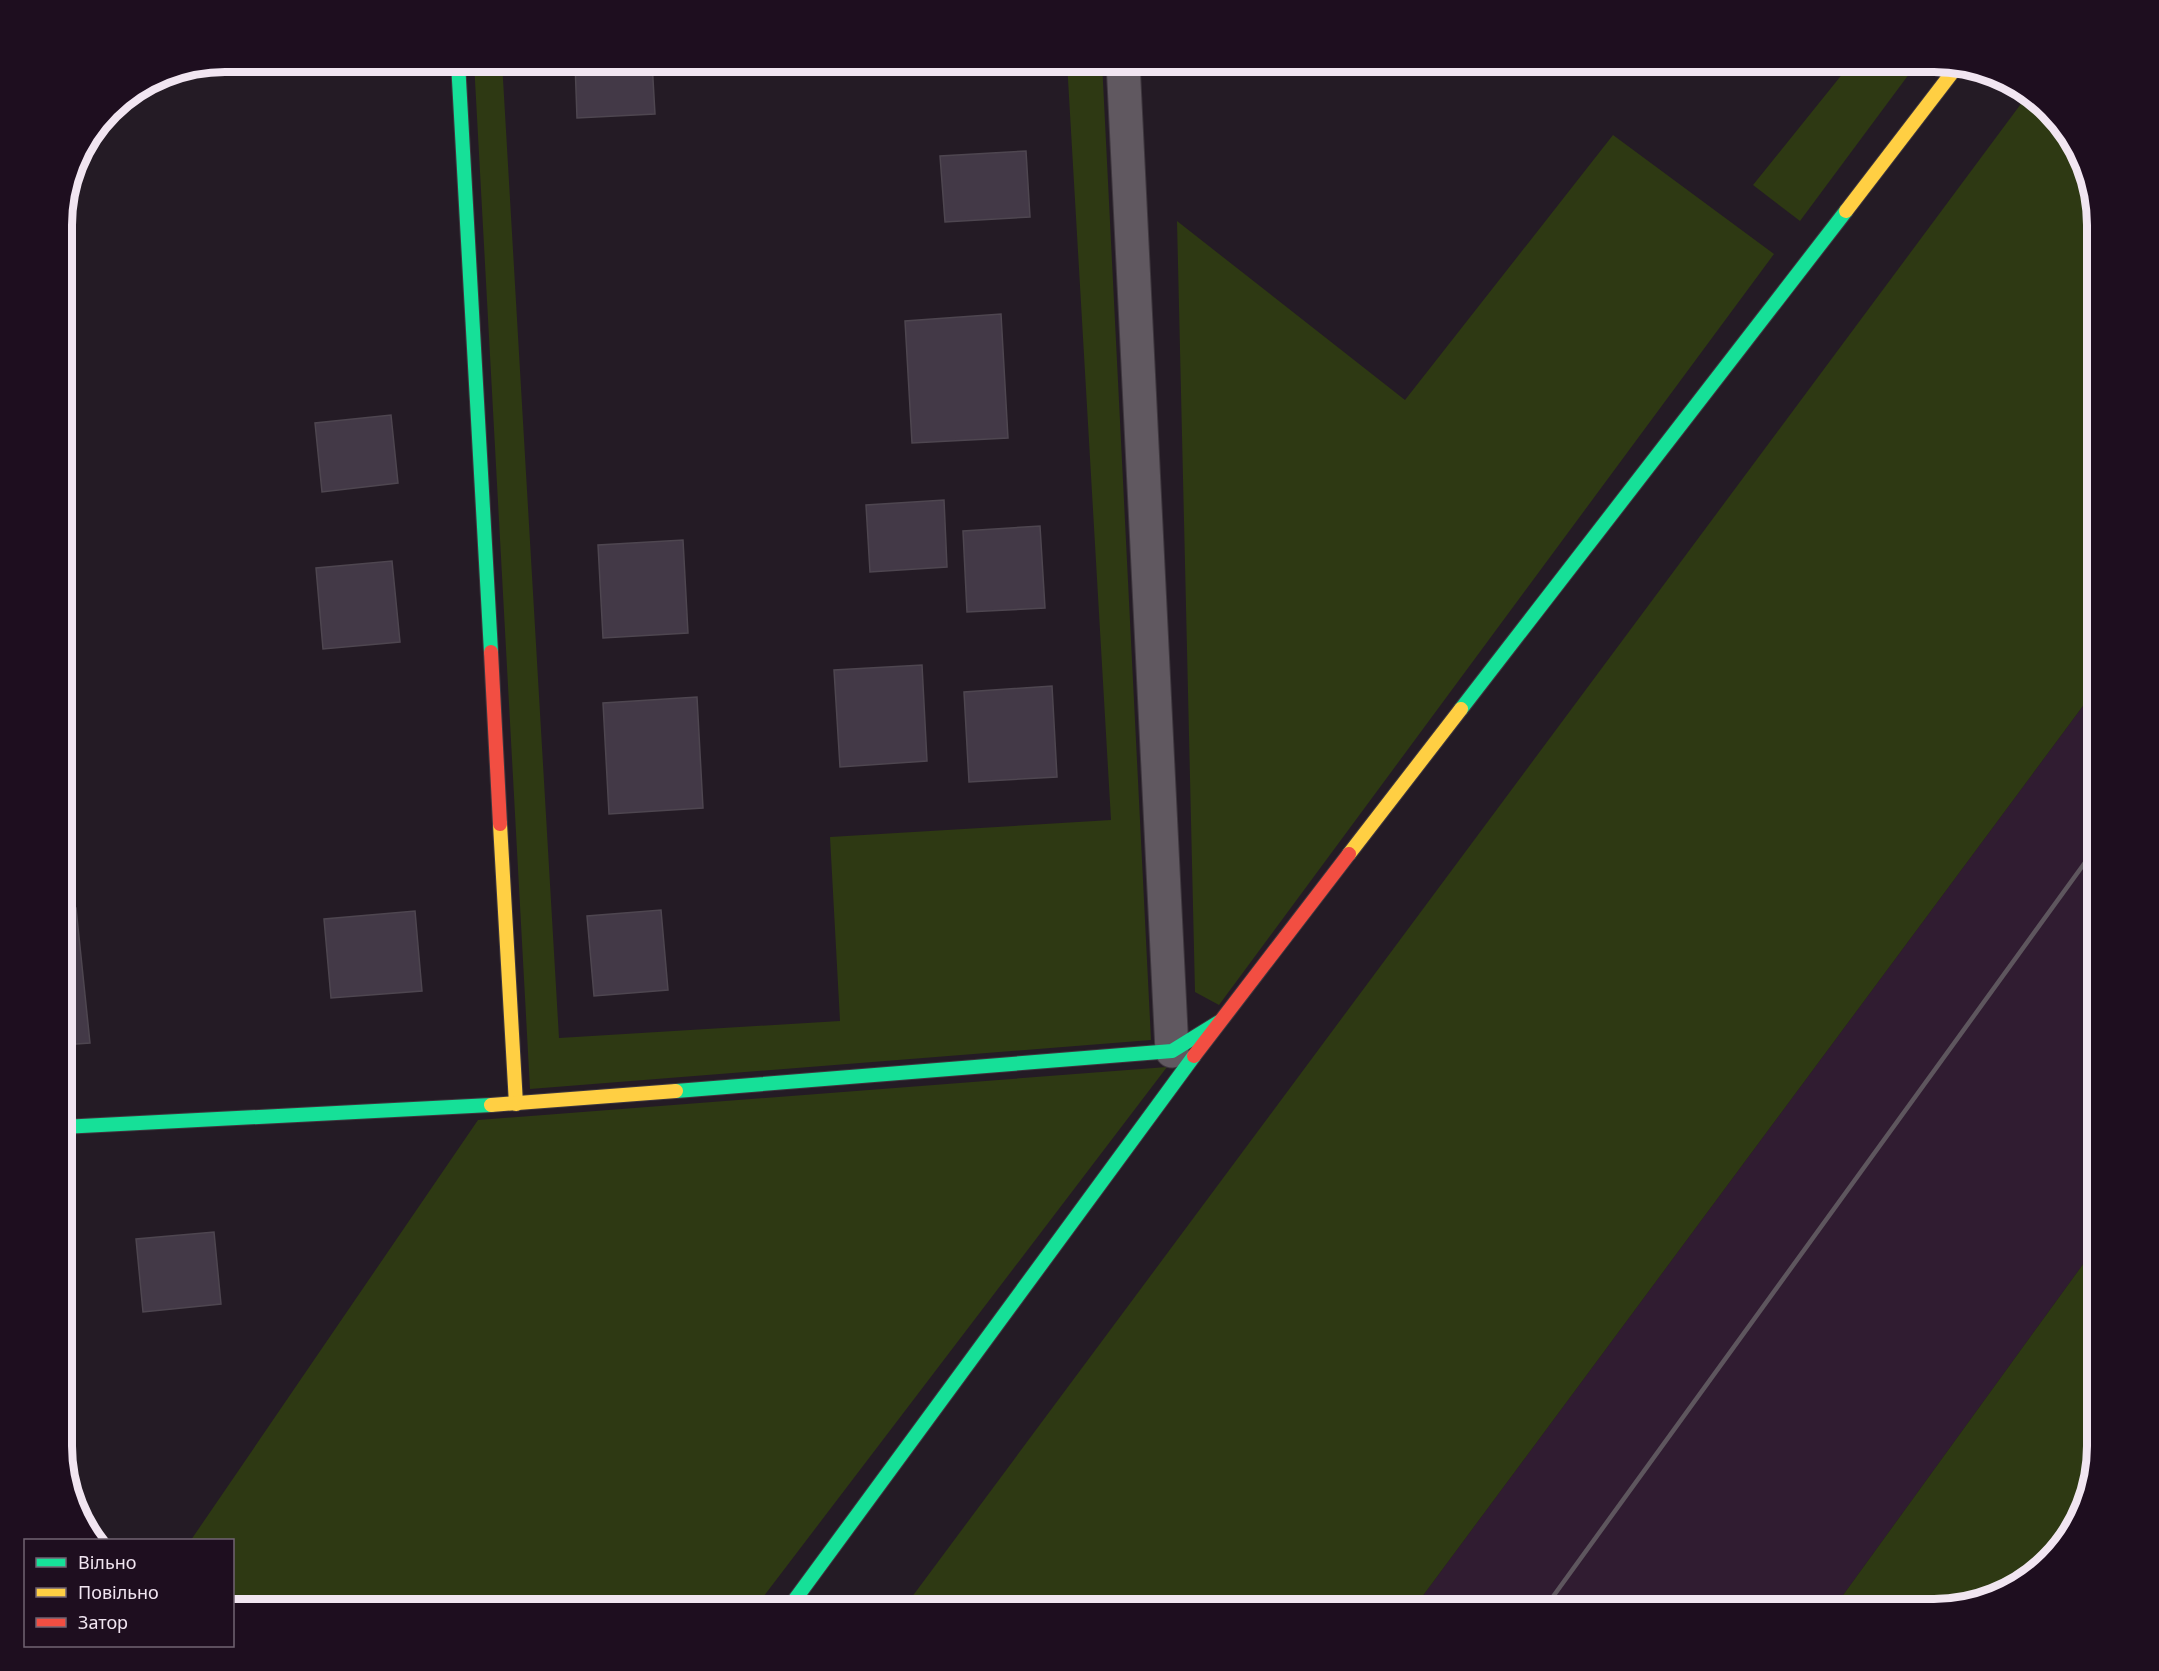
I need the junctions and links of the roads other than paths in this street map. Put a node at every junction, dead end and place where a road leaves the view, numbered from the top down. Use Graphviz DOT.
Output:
graph roads {
  1 [pos="459,72"];
  2 [pos="1123,72"];
  3 [pos="1952,73"];
  4 [pos="1219,1022"];
  5 [pos="1172,1051"];
  6 [pos="516,1104"];
  7 [pos="72,1126"];
  8 [pos="796,1599"];
  1 -- 6 [label="street"];
  2 -- 5 [label="street"];
  3 -- 4 [label="street"];
  4 -- 5 [label="street"];
  4 -- 8 [label="street"];
  5 -- 6 [label="street"];
  6 -- 7 [label="street"];
}
